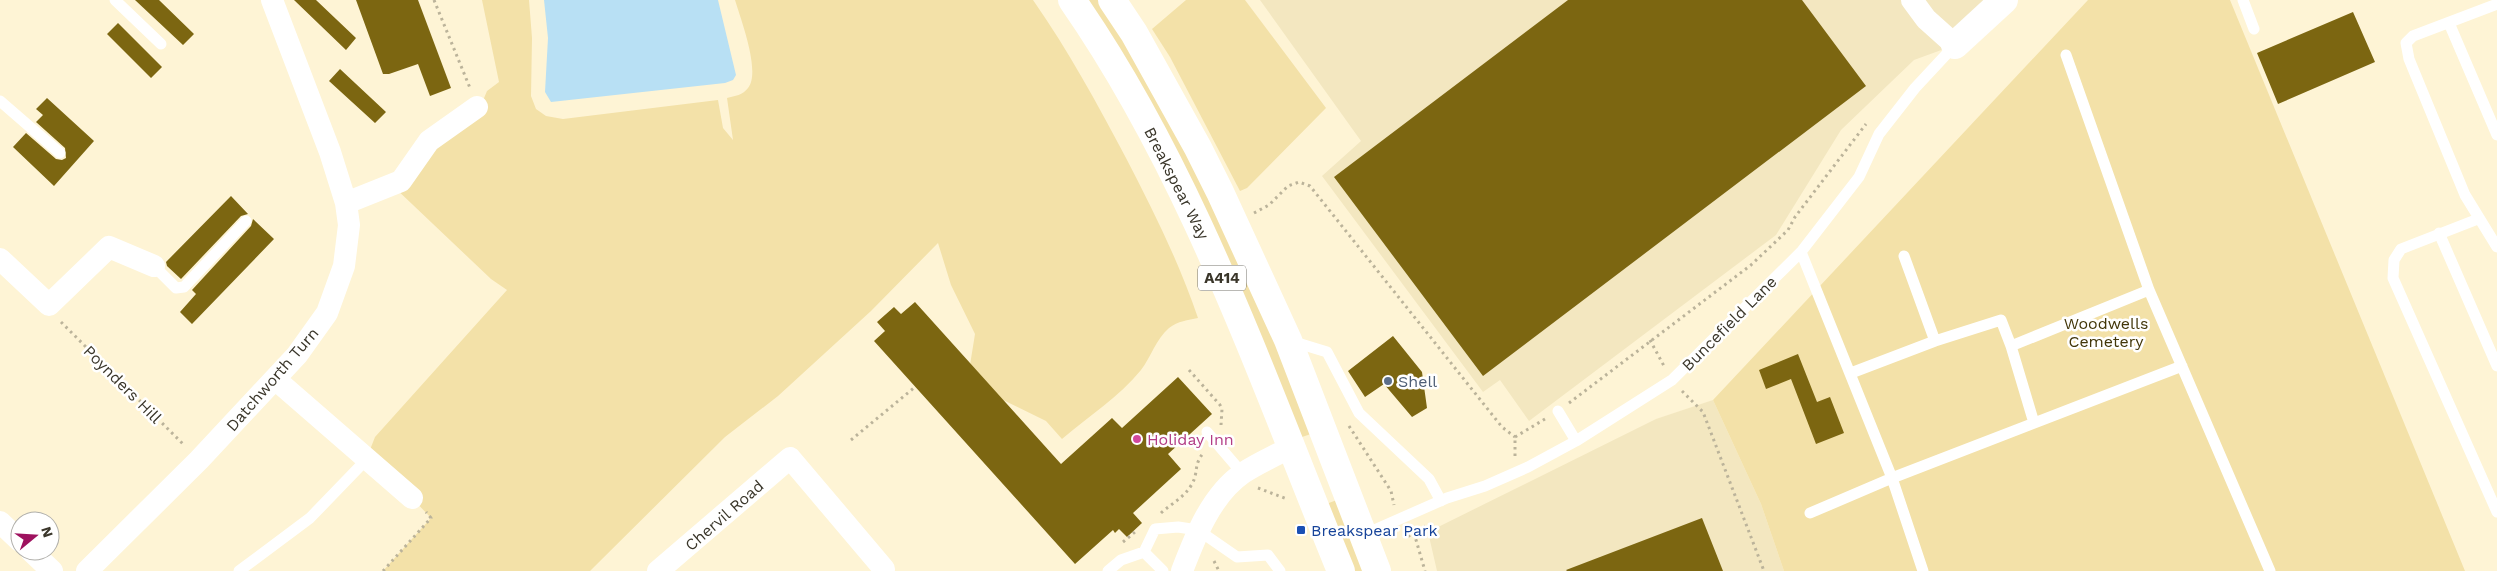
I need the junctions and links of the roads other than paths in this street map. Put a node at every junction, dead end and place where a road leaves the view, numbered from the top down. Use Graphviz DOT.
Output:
graph roads {
  1 [pos="115,0"];
  2 [pos="272,0"];
  3 [pos="1072,0"];
  4 [pos="1112,0"];
  5 [pos="1912,0"];
  6 [pos="2004,0"];
  7 [pos="2243,0"];
  8 [pos="2497,4"];
  9 [pos="2449,23"];
  10 [pos="2254,29"];
  11 [pos="161,44"];
  12 [pos="1955,45"];
  13 [pos="2066,55"];
  14 [pos="0,101"];
  15 [pos="477,107"];
  16 [pos="2497,135"];
  17 [pos="60,153"];
  18 [pos="346,203"];
  19 [pos="2478,219"];
  20 [pos="246,221"];
  21 [pos="2439,233"];
  22 [pos="2497,247"];
  23 [pos="1801,252"];
  24 [pos="1904,256"];
  25 [pos="0,259"];
  26 [pos="154,266"];
  27 [pos="2149,290"];
  28 [pos="1288,340"];
  29 [pos="1935,341"];
  30 [pos="2011,346"];
  31 [pos="2182,366"];
  32 [pos="2497,366"];
  33 [pos="1852,373"];
  34 [pos="276,379"];
  35 [pos="1558,411"];
  36 [pos="2034,423"];
  37 [pos="1207,432"];
  38 [pos="1576,441"];
  39 [pos="1291,447"];
  40 [pos="366,460"];
  41 [pos="1240,476"];
  42 [pos="1892,478"];
  43 [pos="412,498"];
  44 [pos="1441,501"];
  45 [pos="2497,512"];
  46 [pos="1810,513"];
  47 [pos="0,522"];
  48 [pos="1198,530"];
  49 [pos="10,532"];
  50 [pos="1363,535"];
  51 [pos="1144,552"];
  52 [pos="42,561"];
  53 [pos="682,564"];
  54 [pos="884,569"];
  55 [pos="52,571"];
  56 [pos="87,571"];
  57 [pos="239,571"];
  58 [pos="658,571"];
  59 [pos="1108,571"];
  60 [pos="1163,571"];
  61 [pos="1182,571"];
  62 [pos="1280,571"];
  63 [pos="1341,571"];
  64 [pos="1377,571"];
  65 [pos="1924,571"];
  66 [pos="2270,571"];
  1 -- 11 [label="lane"];
  2 -- 18 [label="street, Datchworth Turn"];
  3 -- 39 [label="main road, Breakspear Way / A414"];
  4 -- 28 [label="main road, Breakspear Way / A414"];
  5 -- 12 [label="street"];
  6 -- 12 [label="main road, Buncefield Lane"];
  7 -- 10 [label="lane"];
  8 -- 9 [label="lane"];
  9 -- 16 [label="lane"];
  9 -- 19 [label="lane"];
  12 -- 23 [label="lane, Buncefield Lane"];
  13 -- 27 [label="lane"];
  14 -- 17 [label="lane"];
  15 -- 18 [label="street"];
  18 -- 34 [label="street, Datchworth Turn"];
  19 -- 21 [label="lane"];
  19 -- 22 [label="lane"];
  20 -- 26 [label="lane"];
  21 -- 32 [label="lane"];
  21 -- 45 [label="lane"];
  23 -- 33 [label="lane"];
  23 -- 38 [label="lane, Buncefield Lane"];
  24 -- 29 [label="lane"];
  25 -- 26 [label="street"];
  27 -- 30 [label="lane"];
  27 -- 31 [label="lane"];
  28 -- 44 [label="lane"];
  28 -- 50 [label="main road, Breakspear Way / A414"];
  29 -- 30 [label="lane"];
  29 -- 33 [label="lane"];
  30 -- 36 [label="lane"];
  31 -- 36 [label="lane"];
  31 -- 66 [label="lane"];
  33 -- 42 [label="lane"];
  34 -- 40 [label="street"];
  34 -- 56 [label="street, Datchworth Turn"];
  35 -- 38 [label="lane"];
  36 -- 42 [label="lane"];
  37 -- 41 [label="lane"];
  38 -- 44 [label="lane, Buncefield Lane"];
  39 -- 41 [label="street"];
  39 -- 63 [label="main road, Breakspear Way / A414"];
  40 -- 43 [label="street"];
  40 -- 57 [label="lane"];
  41 -- 48 [label="street"];
  42 -- 46 [label="lane"];
  42 -- 65 [label="lane"];
  44 -- 50 [label="lane, Buncefield Lane"];
  47 -- 49 [label="street"];
  48 -- 51 [label="lane"];
  48 -- 61 [label="street"];
  48 -- 62 [label="lane"];
  50 -- 64 [label="main road, Breakspear Way / A414"];
  51 -- 59 [label="lane"];
  51 -- 60 [label="lane"];
  52 -- 55 [label="street"];
  53 -- 54 [label="street, Chervil Road"];
  53 -- 58 [label="street, Chervil Road"];
}
